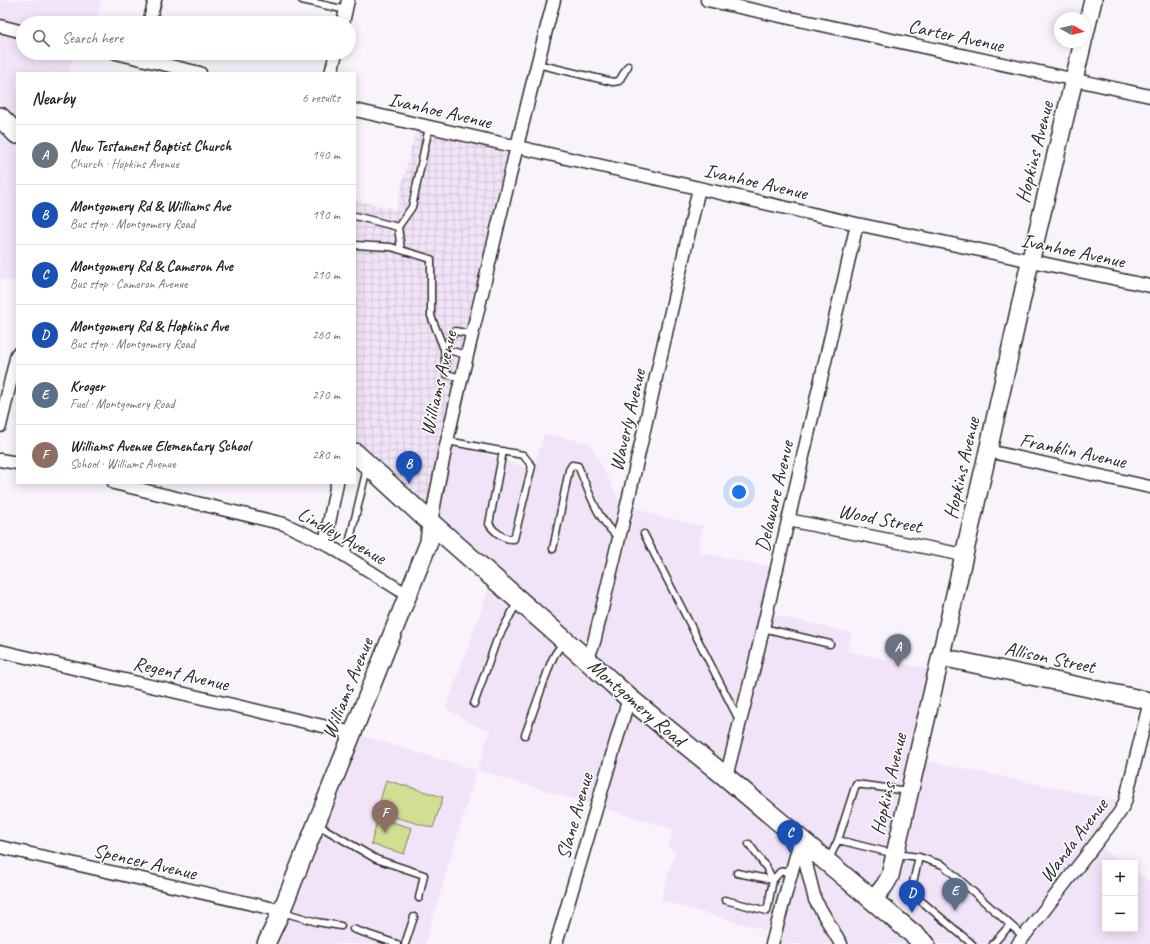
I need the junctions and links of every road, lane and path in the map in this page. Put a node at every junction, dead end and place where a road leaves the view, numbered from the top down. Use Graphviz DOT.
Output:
graph roads {
  1 [pos="155,0"];
  2 [pos="302,0"];
  3 [pos="554,0"];
  4 [pos="707,0"];
  5 [pos="1093,0"];
  6 [pos="347,5"];
  7 [pos="1090,13"];
  8 [pos="151,16"];
  9 [pos="345,16"];
  10 [pos="0,26"];
  11 [pos="16,30"];
  12 [pos="1082,48"];
  13 [pos="156,60"];
  14 [pos="334,60"];
  15 [pos="537,64"];
  16 [pos="628,66"];
  17 [pos="197,72"];
  18 [pos="331,72"];
  19 [pos="1074,80"];
  20 [pos="1150,96"];
  21 [pos="356,110"];
  22 [pos="0,117"];
  23 [pos="429,127"];
  24 [pos="16,133"];
  25 [pos="517,147"];
  26 [pos="699,188"];
  27 [pos="356,216"];
  28 [pos="857,224"];
  29 [pos="398,227"];
  30 [pos="356,245"];
  31 [pos="401,250"];
  32 [pos="1031,260"];
  33 [pos="1150,286"];
  34 [pos="472,334"];
  35 [pos="444,349"];
  36 [pos="467,355"];
  37 [pos="16,358"];
  38 [pos="462,378"];
  39 [pos="0,426"];
  40 [pos="447,441"];
  41 [pos="503,451"];
  42 [pos="988,451"];
  43 [pos="361,459"];
  44 [pos="0,460"];
  45 [pos="16,463"];
  46 [pos="118,484"];
  47 [pos="337,484"];
  48 [pos="1150,487"];
  49 [pos="788,520"];
  50 [pos="431,523"];
  51 [pos="644,534"];
  52 [pos="619,538"];
  53 [pos="325,543"];
  54 [pos="553,549"];
  55 [pos="964,555"];
  56 [pos="346,556"];
  57 [pos="408,594"];
  58 [pos="518,600"];
  59 [pos="763,628"];
  60 [pos="565,640"];
  61 [pos="830,644"];
  62 [pos="0,652"];
  63 [pos="941,657"];
  64 [pos="587,660"];
  65 [pos="629,698"];
  66 [pos="1150,701"];
  67 [pos="474,704"];
  68 [pos="740,723"];
  69 [pos="353,733"];
  70 [pos="525,735"];
  71 [pos="726,777"];
  72 [pos="909,792"];
  73 [pos="316,824"];
  74 [pos="800,840"];
  75 [pos="838,840"];
  76 [pos="749,844"];
  77 [pos="0,847"];
  78 [pos="895,854"];
  79 [pos="919,857"];
  80 [pos="827,863"];
  81 [pos="792,870"];
  82 [pos="737,873"];
  83 [pos="773,880"];
  84 [pos="420,898"];
  85 [pos="725,900"];
  86 [pos="873,900"];
  87 [pos="767,911"];
  88 [pos="281,912"];
  89 [pos="780,915"];
  90 [pos="414,917"];
  91 [pos="1010,925"];
  92 [pos="341,926"];
  93 [pos="353,929"];
  94 [pos="1021,940"];
  95 [pos="266,944"];
  96 [pos="397,944"];
  97 [pos="406,944"];
  98 [pos="556,944"];
  99 [pos="772,944"];
  100 [pos="841,944"];
  101 [pos="925,944"];
  102 [pos="972,944"];
  103 [pos="993,944"];
  1 -- 8 [label="street"];
  2 -- 6 [label="lane"];
  3 -- 15 [label="street, Williams Avenue"];
  4 -- 19 [label="street, Carter Avenue"];
  5 -- 7 [label="street"];
  6 -- 9 [label="street"];
  10 -- 11 [label="street"];
  12 -- 19 [label="street, Hopkins Avenue"];
  13 -- 17 [label="street"];
  14 -- 18 [label="street"];
  15 -- 16 [label="lane"];
  15 -- 25 [label="street, Williams Avenue"];
  19 -- 20 [label="street, Carter Avenue"];
  19 -- 32 [label="street, Hopkins Avenue"];
  21 -- 23 [label="street, Ivanhoe Avenue"];
  22 -- 24 [label="main road"];
  23 -- 25 [label="street, Ivanhoe Avenue"];
  23 -- 29 [label="lane"];
  25 -- 26 [label="street, Ivanhoe Avenue"];
  25 -- 34 [label="street, Williams Avenue"];
  26 -- 28 [label="street, Ivanhoe Avenue"];
  26 -- 52 [label="street, Waverly Avenue"];
  27 -- 29 [label="lane"];
  28 -- 32 [label="street, Ivanhoe Avenue"];
  28 -- 49 [label="street, Delaware Avenue"];
  29 -- 31 [label="lane"];
  30 -- 31 [label="lane"];
  31 -- 35 [label="lane"];
  32 -- 33 [label="street, Ivanhoe Avenue"];
  32 -- 42 [label="street, Hopkins Avenue"];
  34 -- 35 [label="lane"];
  34 -- 36 [label="street, Williams Avenue"];
  35 -- 36 [label="lane"];
  35 -- 38 [label="lane"];
  36 -- 38 [label="street, Williams Avenue"];
  37 -- 39 [label="street"];
  38 -- 40 [label="street, Williams Avenue"];
  40 -- 41 [label="lane"];
  40 -- 50 [label="street, Williams Avenue"];
  41 -- 41 [label="lane"];
  42 -- 48 [label="street, Franklin Avenue"];
  42 -- 55 [label="street, Hopkins Avenue"];
  43 -- 50 [label="main road, Montgomery Road"];
  43 -- 56 [label="lane"];
  44 -- 45 [label="street"];
  46 -- 53 [label="street, Lindley Avenue"];
  47 -- 53 [label="street"];
  49 -- 55 [label="street, Wood Street"];
  49 -- 59 [label="street, Delaware Avenue"];
  50 -- 57 [label="street, Williams Avenue"];
  50 -- 58 [label="main road, Montgomery Road"];
  51 -- 68 [label="lane"];
  52 -- 54 [label="lane"];
  52 -- 64 [label="street, Waverly Avenue"];
  53 -- 56 [label="street, Lindley Avenue"];
  55 -- 63 [label="street, Hopkins Avenue"];
  56 -- 57 [label="street, Lindley Avenue"];
  57 -- 69 [label="street, Williams Avenue"];
  58 -- 60 [label="main road, Montgomery Road"];
  58 -- 67 [label="lane"];
  59 -- 61 [label="lane"];
  59 -- 68 [label="street, Delaware Avenue"];
  60 -- 64 [label="main road, Montgomery Road"];
  60 -- 70 [label="lane"];
  62 -- 69 [label="street, Regent Avenue"];
  63 -- 66 [label="street, Allison Street"];
  63 -- 72 [label="street, Hopkins Avenue"];
  64 -- 65 [label="main road, Montgomery Road"];
  65 -- 71 [label="main road, Montgomery Road"];
  65 -- 98 [label="street, Slane Avenue"];
  66 -- 94 [label="street, Wanda Avenue"];
  68 -- 71 [label="street, Delaware Avenue"];
  69 -- 73 [label="street, Williams Avenue"];
  71 -- 74 [label="main road, Montgomery Road"];
  72 -- 75 [label="lane"];
  72 -- 78 [label="street, Hopkins Avenue"];
  73 -- 84 [label="lane"];
  73 -- 88 [label="street, Williams Avenue"];
  74 -- 80 [label="main road, Montgomery Road"];
  74 -- 81 [label="street"];
  74 -- 100 [label="street"];
  75 -- 78 [label="lane"];
  75 -- 80 [label="lane"];
  76 -- 83 [label="lane"];
  77 -- 88 [label="street, Spencer Avenue"];
  78 -- 79 [label="lane"];
  78 -- 86 [label="street, Hopkins Avenue"];
  79 -- 91 [label="lane"];
  79 -- 102 [label="lane"];
  80 -- 86 [label="main road, Montgomery Road"];
  81 -- 83 [label="lane"];
  81 -- 89 [label="street"];
  82 -- 83 [label="lane"];
  83 -- 87 [label="lane"];
  85 -- 87 [label="lane"];
  86 -- 101 [label="main road, Montgomery Road"];
  87 -- 89 [label="lane"];
  88 -- 92 [label="lane"];
  88 -- 95 [label="street, Williams Avenue"];
  89 -- 99 [label="street"];
  90 -- 97 [label="lane"];
  91 -- 94 [label="lane"];
  91 -- 103 [label="lane"];
  93 -- 96 [label="lane"];
}
